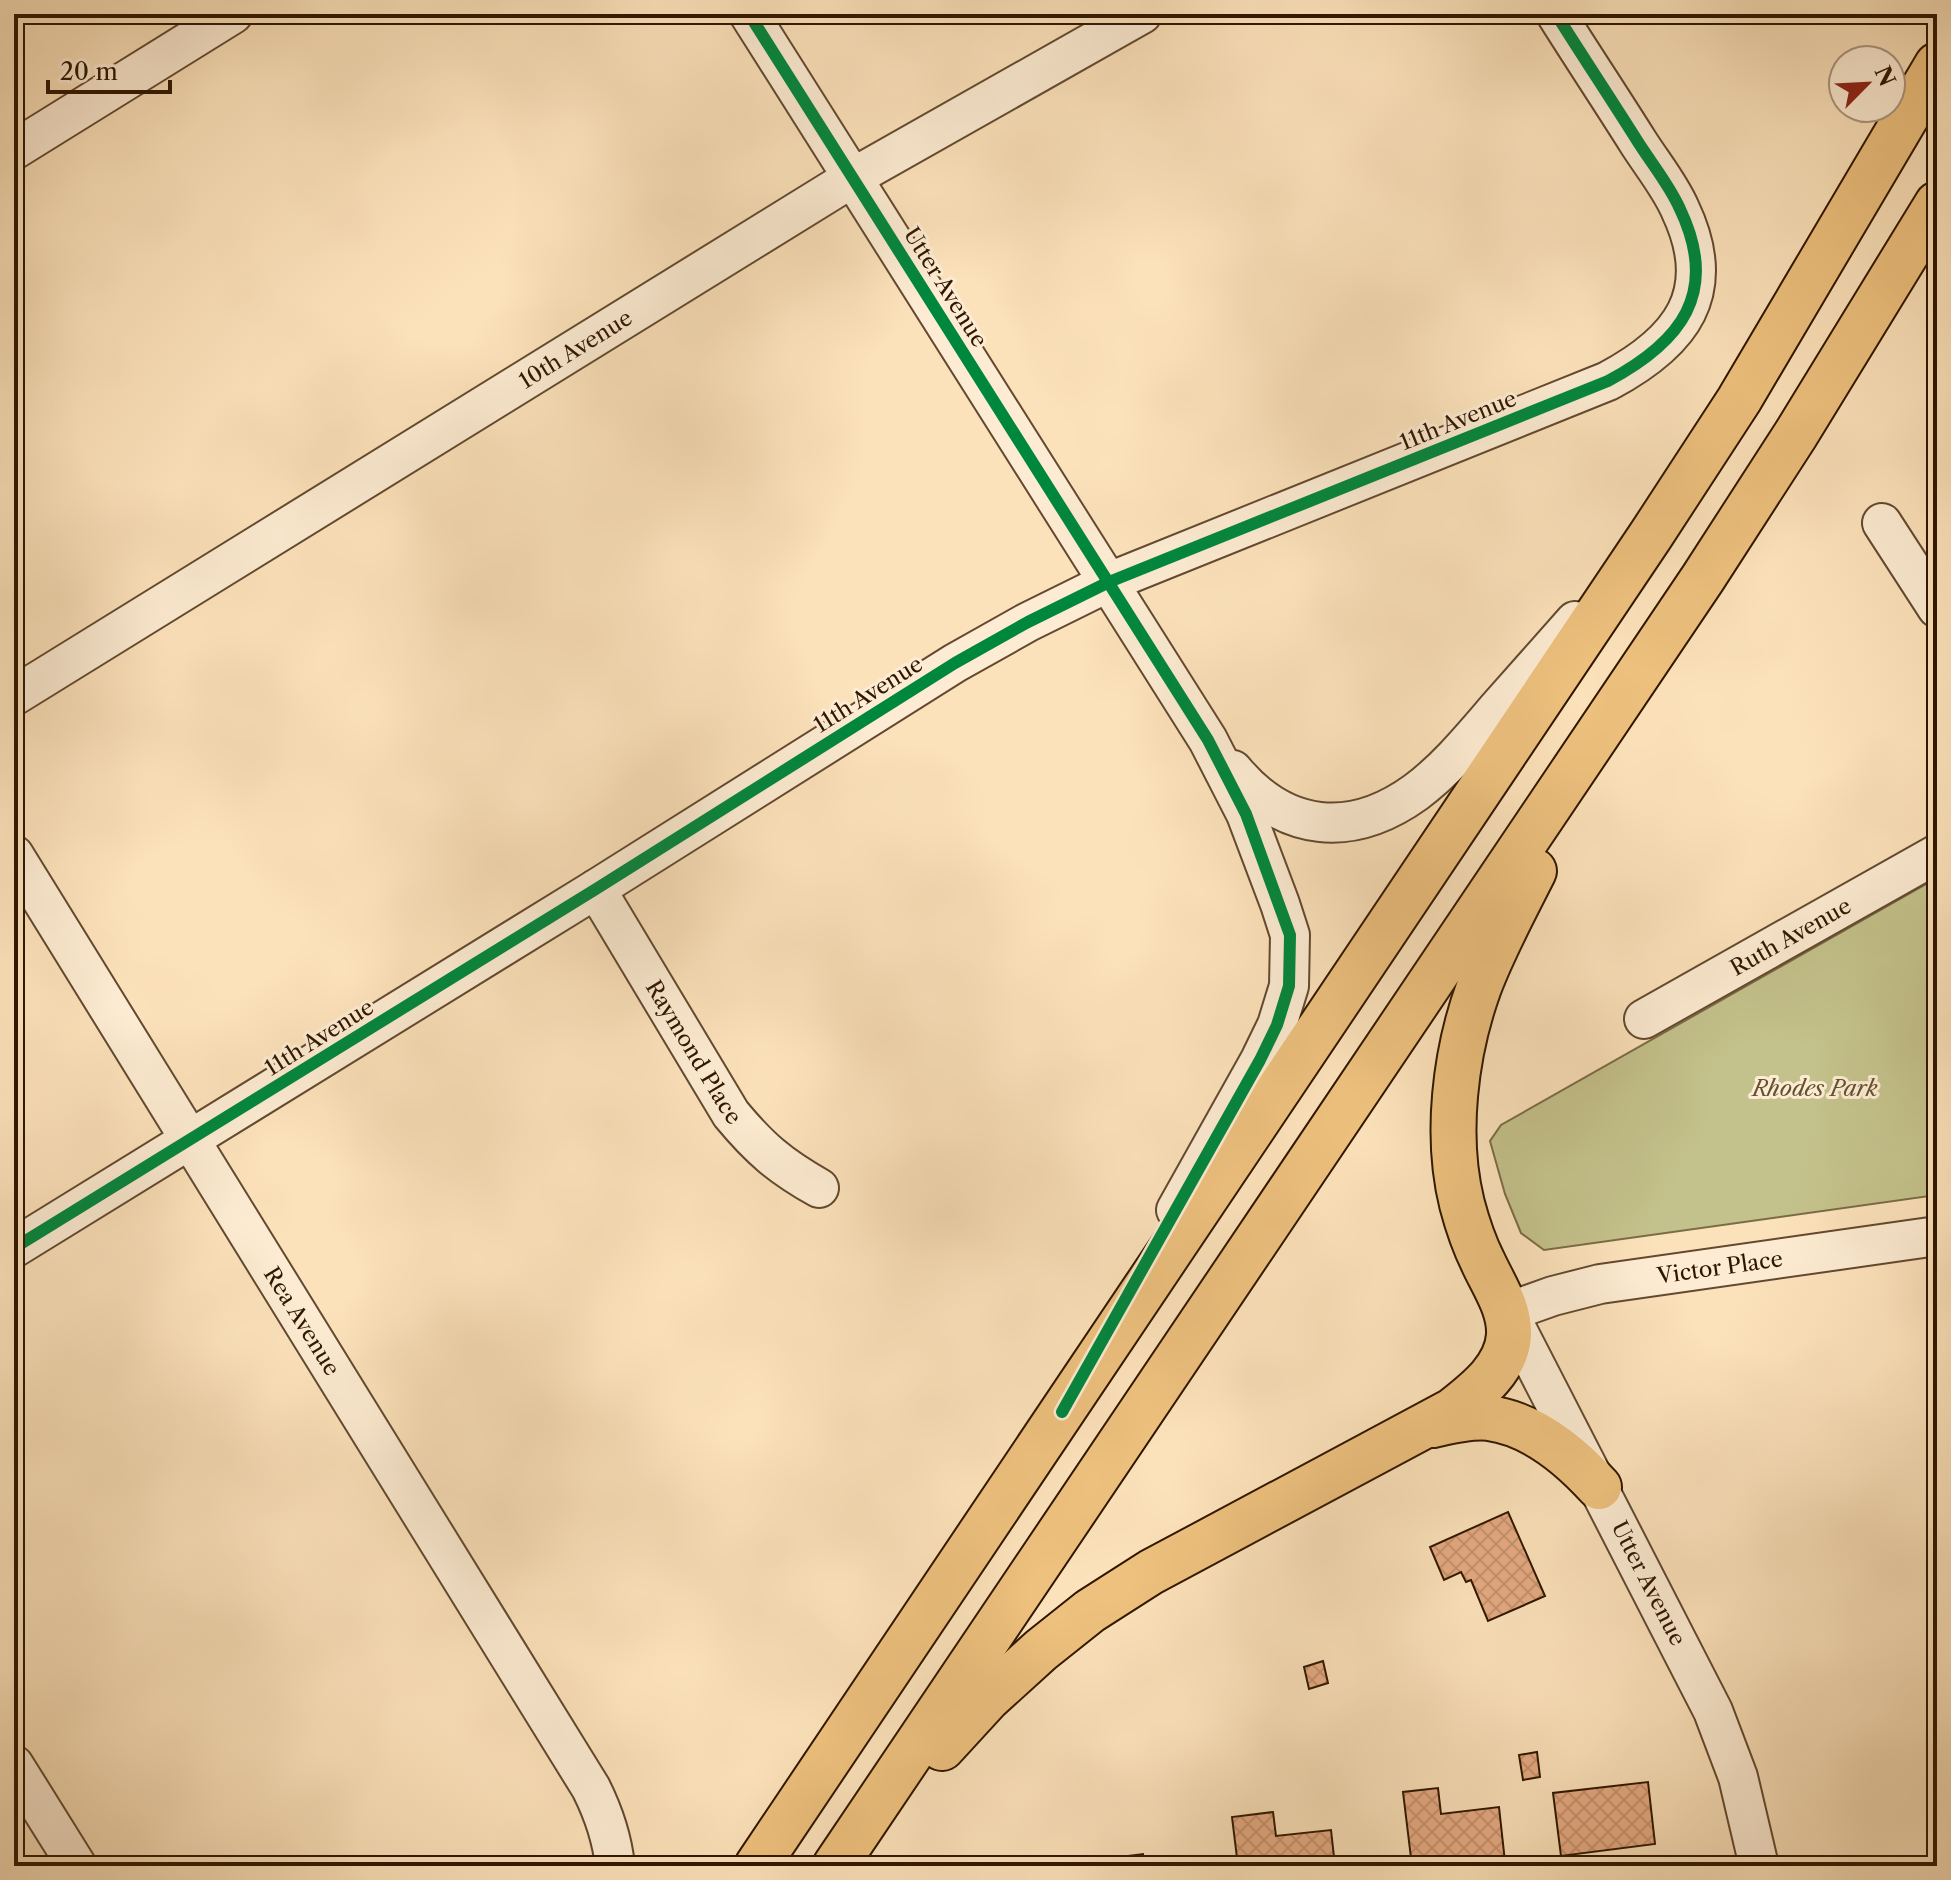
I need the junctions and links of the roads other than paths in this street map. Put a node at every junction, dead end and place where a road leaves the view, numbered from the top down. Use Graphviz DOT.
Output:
graph roads {
  1 [pos="233,14"];
  2 [pos="749,14"];
  3 [pos="1142,14"];
  4 [pos="1556,14"];
  5 [pos="1937,65"];
  6 [pos="14,150"];
  7 [pos="852,178"];
  8 [pos="1937,204"];
  9 [pos="1882,523"];
  10 [pos="1651,535"];
  11 [pos="1109,582"];
  12 [pos="1937,608"];
  13 [pos="14,696"];
  14 [pos="1620,702"];
  15 [pos="1208,740"];
  16 [pos="1937,854"];
  17 [pos="14,855"];
  18 [pos="596,889"];
  19 [pos="1644,1019"];
  20 [pos="190,1139"];
  21 [pos="819,1188"];
  22 [pos="1937,1236"];
  23 [pos="14,1248"];
  24 [pos="1508,1312"];
  25 [pos="1062,1412"];
  26 [pos="1423,1427"];
  27 [pos="1599,1487"];
  28 [pos="18,1781"];
  29 [pos="840,1859"];
  30 [pos="77,1866"];
  31 [pos="615,1866"];
  32 [pos="757,1866"];
  33 [pos="1759,1866"];
  1 -- 6 [label="street"];
  2 -- 7 [label="street, Utter Avenue"];
  3 -- 7 [label="street, 10th Avenue"];
  4 -- 11 [label="street, 11th Avenue"];
  5 -- 10 [label="highway"];
  7 -- 11 [label="street, Utter Avenue"];
  7 -- 13 [label="street, 10th Avenue"];
  8 -- 14 [label="highway"];
  9 -- 12 [label="street"];
  10 -- 15 [label="street"];
  10 -- 25 [label="highway"];
  11 -- 15 [label="street, Utter Avenue"];
  11 -- 18 [label="street, 11th Avenue"];
  14 -- 24 [label="highway"];
  14 -- 29 [label="highway"];
  15 -- 25 [label="street"];
  16 -- 19 [label="street, Ruth Avenue"];
  17 -- 20 [label="street, Rea Avenue"];
  18 -- 20 [label="street, 11th Avenue"];
  18 -- 21 [label="street, Raymond Place"];
  20 -- 23 [label="street, 11th Avenue"];
  20 -- 31 [label="street, Rea Avenue"];
  22 -- 24 [label="street, Victor Place"];
  24 -- 26 [label="highway"];
  24 -- 27 [label="street, Utter Avenue"];
  25 -- 32 [label="highway"];
  26 -- 27 [label="highway"];
  26 -- 29 [label="highway"];
  27 -- 33 [label="street, Utter Avenue"];
  28 -- 30 [label="street"];
}
